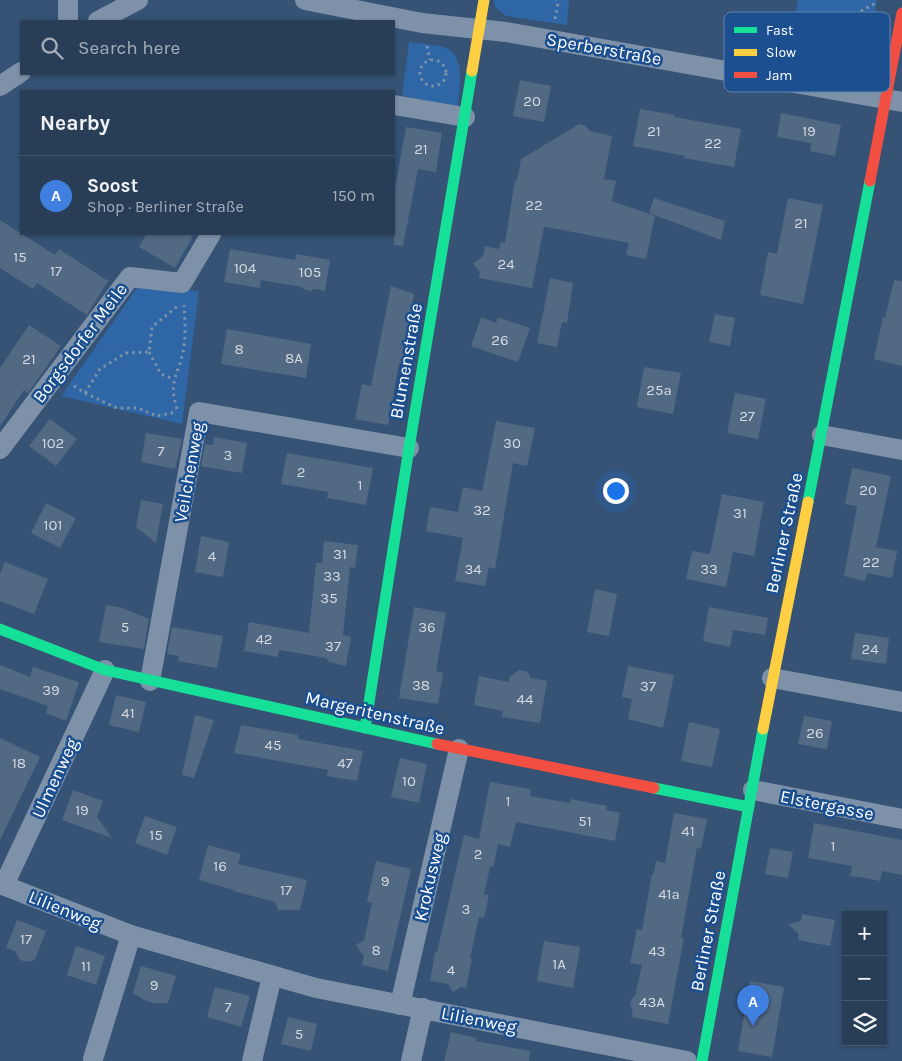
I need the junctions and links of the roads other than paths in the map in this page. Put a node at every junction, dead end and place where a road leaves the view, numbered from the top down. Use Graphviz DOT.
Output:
graph roads {
  1 [pos="68,0"];
  2 [pos="138,0"];
  3 [pos="305,0"];
  4 [pos="484,0"];
  5 [pos="902,13"];
  6 [pos="68,20"];
  7 [pos="100,20"];
  8 [pos="479,30"];
  9 [pos="724,71"];
  10 [pos="20,73"];
  11 [pos="0,86"];
  12 [pos="844,92"];
  13 [pos="894,101"];
  14 [pos="395,105"];
  15 [pos="465,117"];
  16 [pos="210,235"];
  17 [pos="822,435"];
  18 [pos="409,448"];
  19 [pos="0,449"];
  20 [pos="902,450"];
  21 [pos="0,629"];
  22 [pos="105,670"];
  23 [pos="772,678"];
  24 [pos="150,681"];
  25 [pos="902,702"];
  26 [pos="365,728"];
  27 [pos="459,749"];
  28 [pos="751,799"];
  29 [pos="902,819"];
  30 [pos="2,884"];
  31 [pos="131,935"];
  32 [pos="272,976"];
  33 [pos="400,1005"];
  34 [pos="423,1008"];
  35 [pos="93,1058"];
  36 [pos="252,1061"];
  37 [pos="412,1061"];
  38 [pos="687,1061"];
  39 [pos="702,1061"];
  1 -- 6 [label="street"];
  2 -- 7 [label="street"];
  3 -- 8 [label="street, Sperberstraße"];
  4 -- 8 [label="street, Blumenstraße"];
  5 -- 13 [label="street, Berliner Straße"];
  8 -- 9 [label="street, Sperberstraße"];
  8 -- 15 [label="street, Blumenstraße"];
  10 -- 11 [label="street"];
  12 -- 13 [label="street, Sperberstraße"];
  13 -- 17 [label="street, Berliner Straße"];
  14 -- 15 [label="street"];
  15 -- 18 [label="street, Blumenstraße"];
  16 -- 19 [label="street, Borgsdorfer Meile"];
  17 -- 20 [label="street"];
  17 -- 23 [label="street, Berliner Straße"];
  18 -- 24 [label="street, Veilchenweg"];
  18 -- 26 [label="street, Blumenstraße"];
  21 -- 22 [label="street, Margeritenstraße"];
  22 -- 24 [label="street, Margeritenstraße"];
  22 -- 30 [label="street, Ulmenweg"];
  23 -- 25 [label="street"];
  23 -- 28 [label="street, Berliner Straße"];
  24 -- 26 [label="street, Margeritenstraße"];
  26 -- 27 [label="street, Margeritenstraße"];
  27 -- 28 [label="street, Margeritenstraße"];
  27 -- 33 [label="street, Krokusweg"];
  28 -- 29 [label="street, Elstergasse"];
  28 -- 39 [label="street, Berliner Straße"];
  30 -- 31 [label="street, Lilienweg"];
  31 -- 32 [label="street, Lilienweg"];
  31 -- 35 [label="street"];
  32 -- 33 [label="street, Lilienweg"];
  32 -- 36 [label="street"];
  33 -- 34 [label="street, Lilienweg"];
  34 -- 37 [label="street"];
  34 -- 38 [label="street, Lilienweg"];
}
